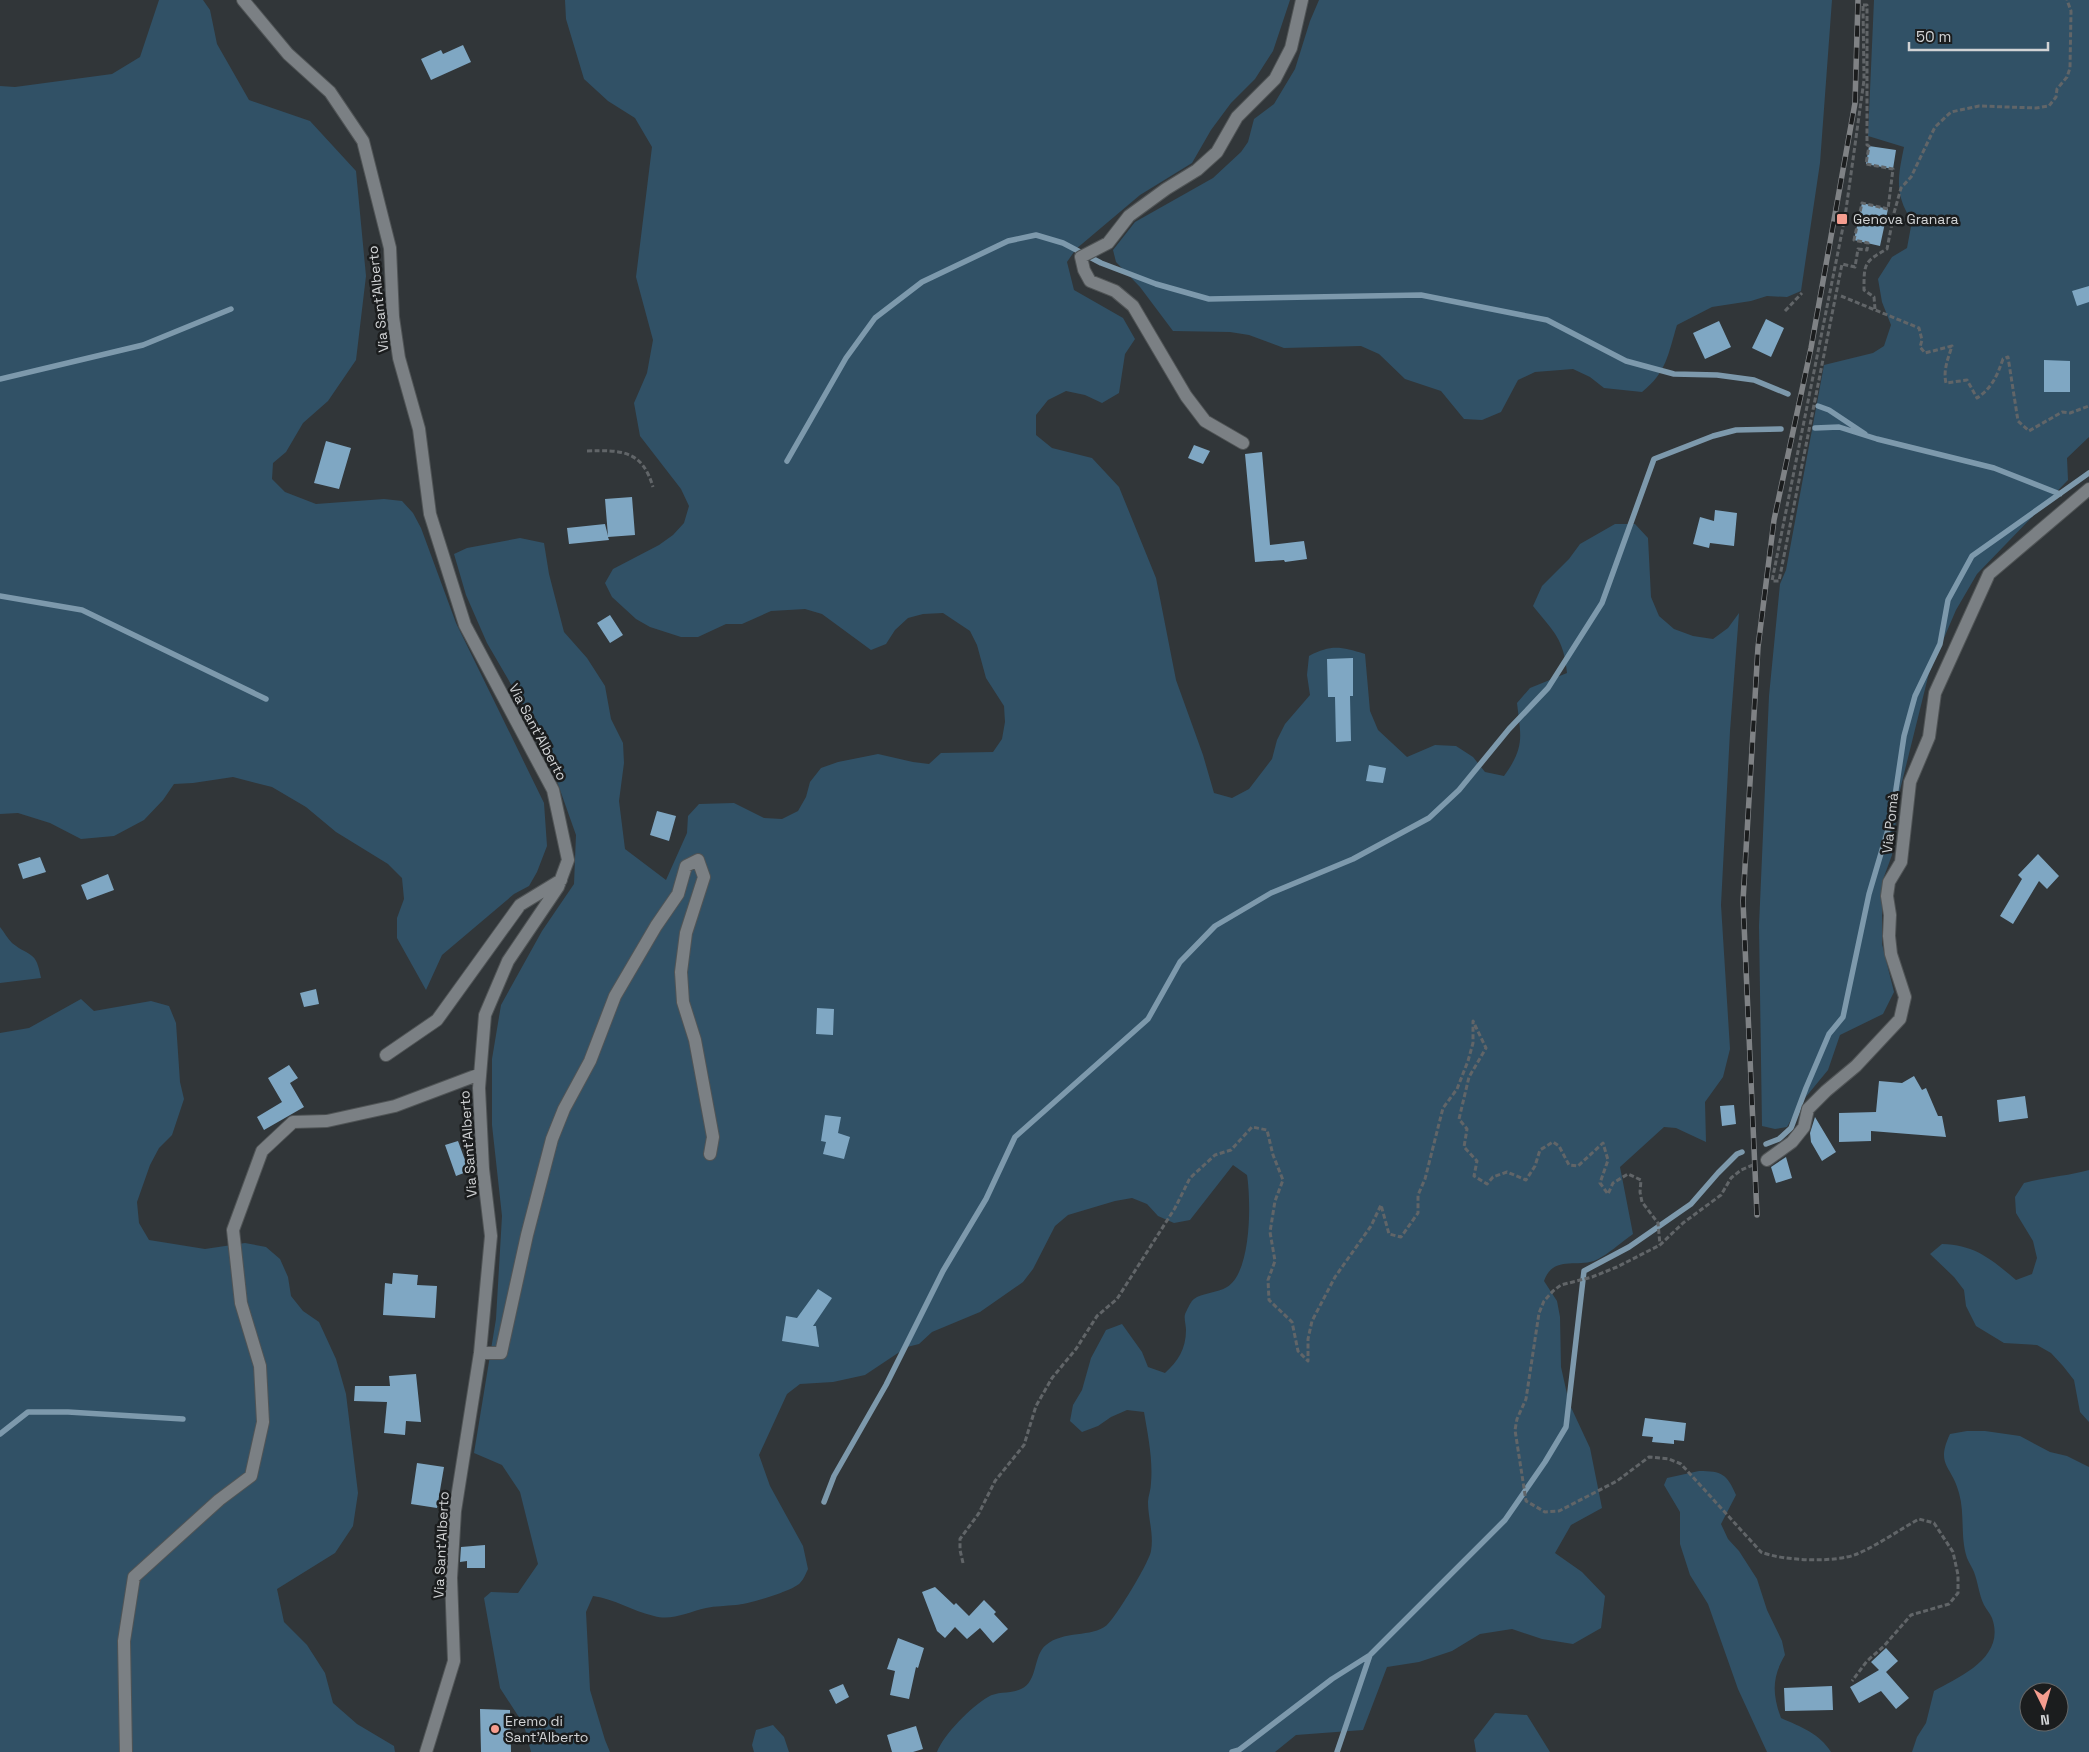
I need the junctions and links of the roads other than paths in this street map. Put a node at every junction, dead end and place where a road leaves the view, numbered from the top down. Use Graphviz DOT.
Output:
graph roads {
  1 [pos="243,0"];
  2 [pos="1302,0"];
  3 [pos="1243,443"];
  4 [pos="2089,489"];
  5 [pos="560,880"];
  6 [pos="386,1056"];
  7 [pos="480,1074"];
  8 [pos="710,1154"];
  9 [pos="1767,1160"];
  10 [pos="480,1353"];
  11 [pos="126,1752"];
  12 [pos="426,1752"];
  1 -- 5 [label="street, Via Sant'Alberto"];
  2 -- 3 [label="street"];
  4 -- 9 [label="street, Via Pomà"];
  5 -- 6 [label="street"];
  5 -- 7 [label="street, Via Sant'Alberto"];
  7 -- 10 [label="street, Via Sant'Alberto"];
  7 -- 11 [label="street"];
  8 -- 10 [label="street"];
  10 -- 12 [label="street, Via Sant'Alberto"];
}
